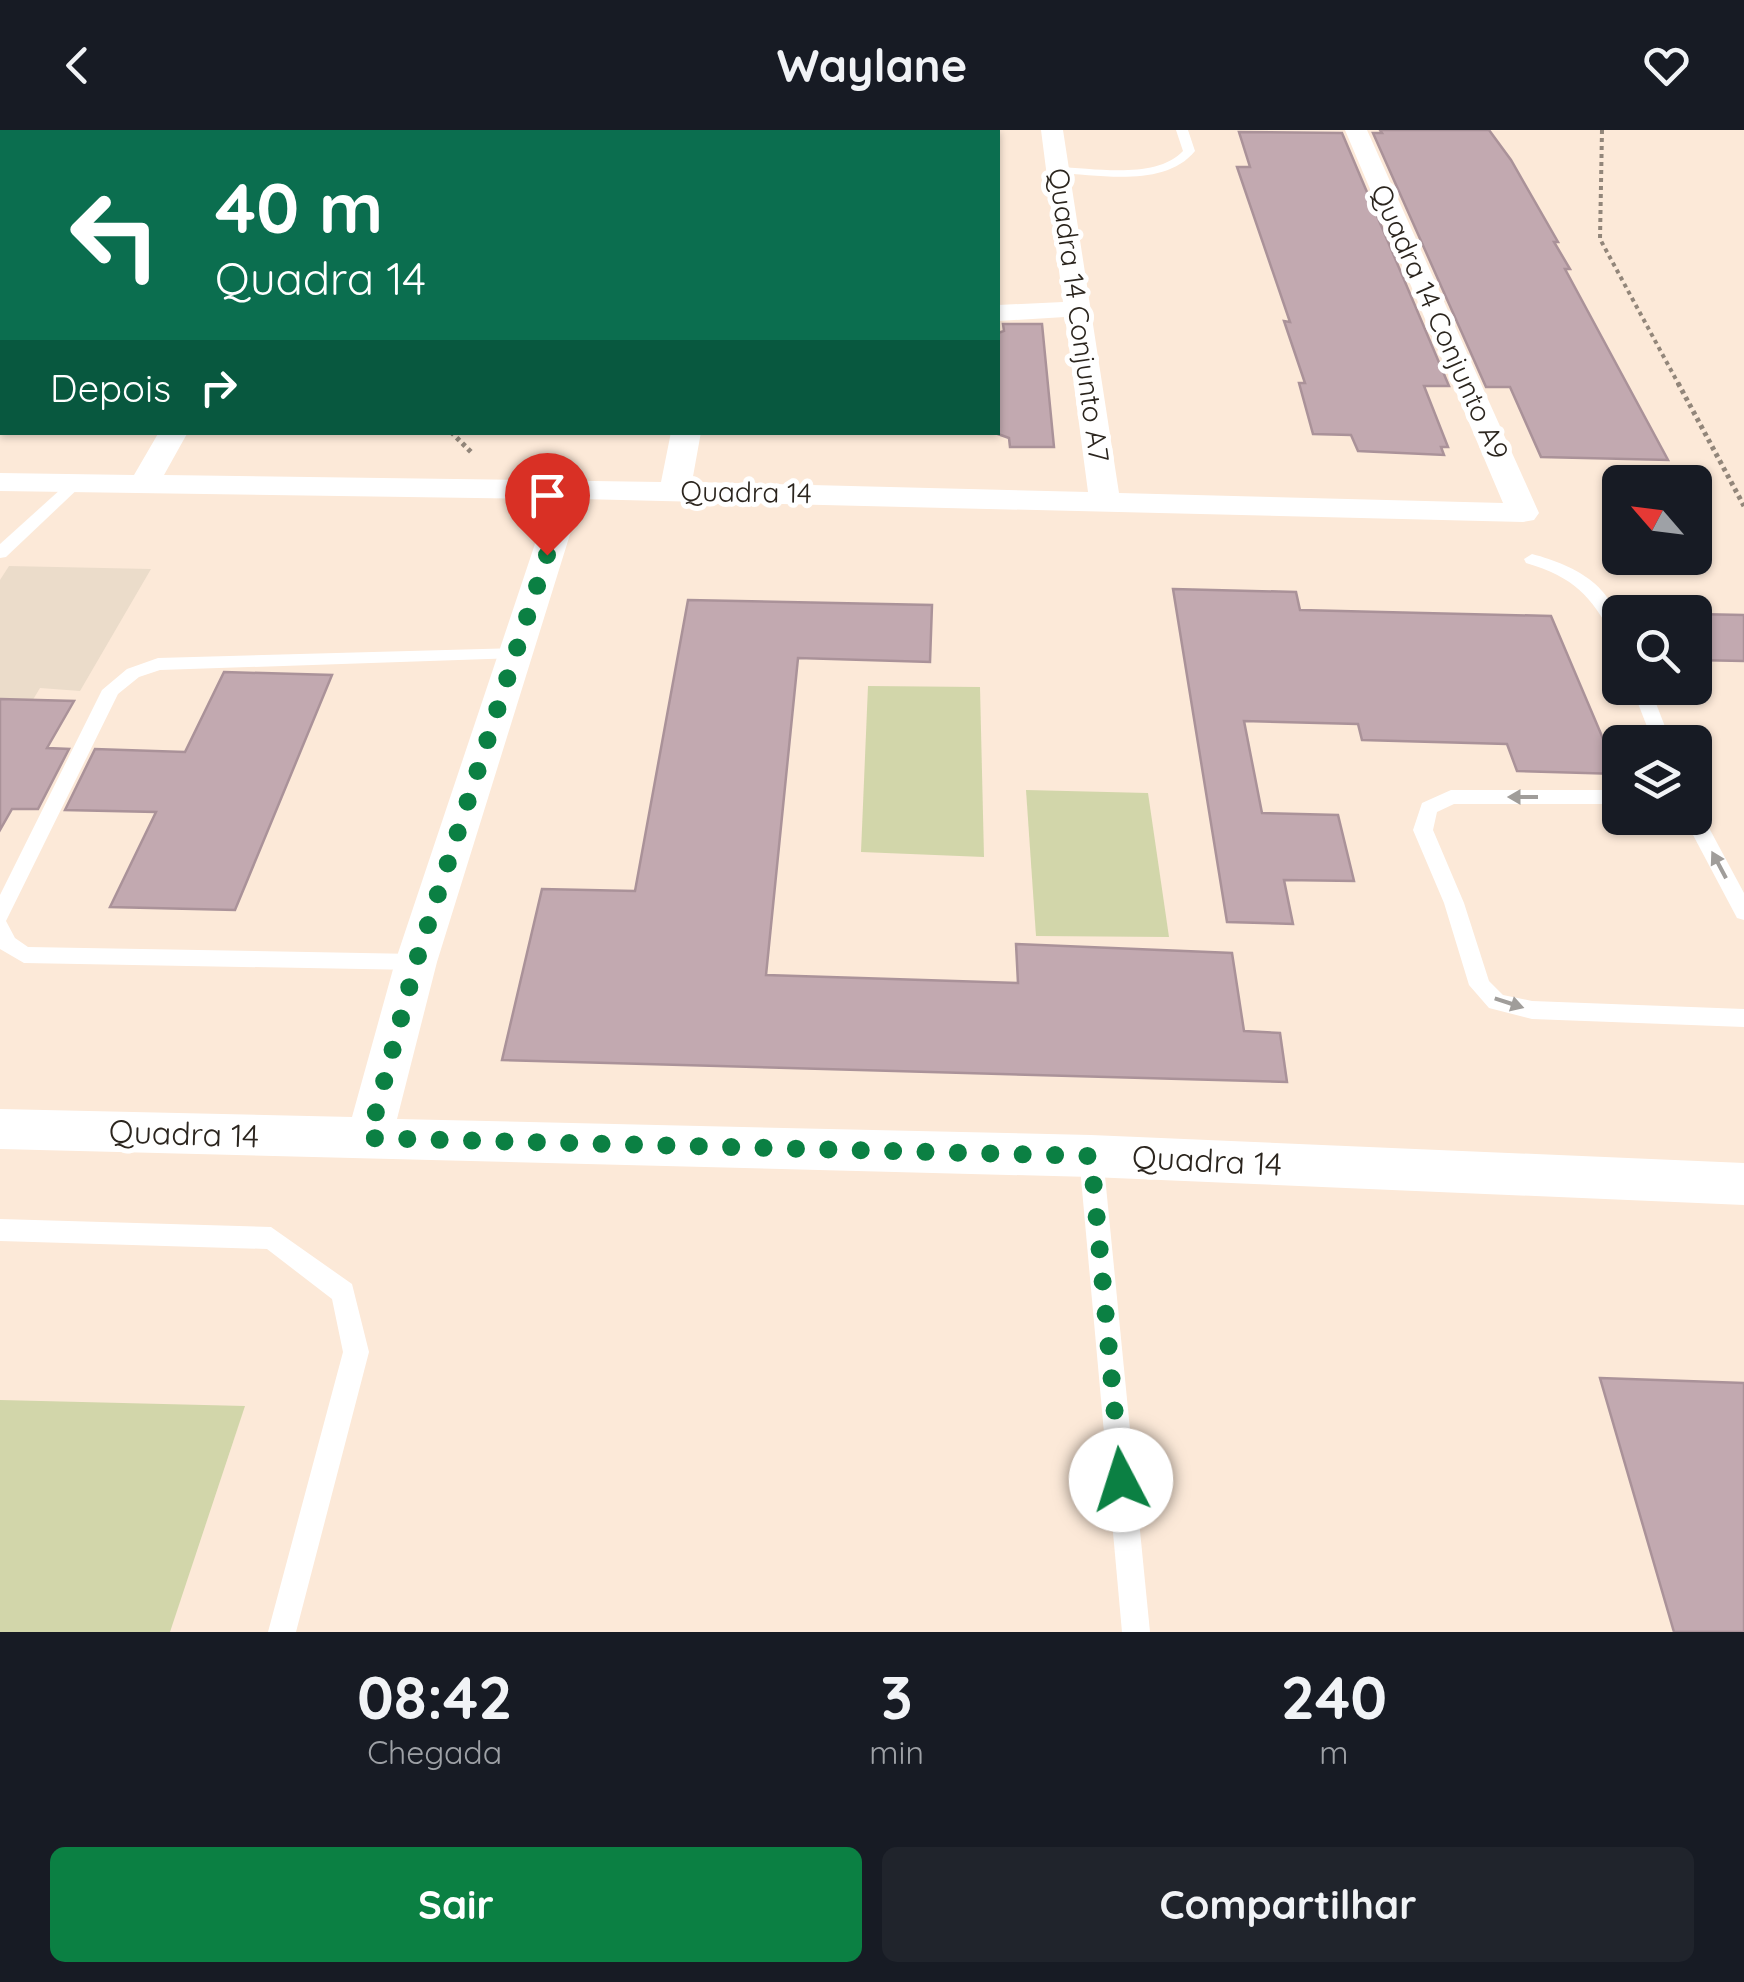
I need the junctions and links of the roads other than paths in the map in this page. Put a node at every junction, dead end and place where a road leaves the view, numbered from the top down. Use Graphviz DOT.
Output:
graph roads {
  1 [pos="1052,130"];
  2 [pos="1182,130"];
  3 [pos="1356,130"];
  4 [pos="1058,170"];
  5 [pos="1075,309"];
  6 [pos="1000,313"];
  7 [pos="172,435"];
  8 [pos="685,435"];
  9 [pos="0,482"];
  10 [pos="77,482"];
  11 [pos="144,483"];
  12 [pos="568,490"];
  13 [pos="675,491"];
  14 [pos="1106,500"];
  15 [pos="1523,513"];
  16 [pos="0,553"];
  17 [pos="1532,558"];
  18 [pos="1602,601"];
  19 [pos="514,654"];
  20 [pos="1602,798"];
  21 [pos="1703,835"];
  22 [pos="1744,912"];
  23 [pos="0,915"];
  24 [pos="0,927"];
  25 [pos="416,962"];
  26 [pos="1744,1018"];
  27 [pos="0,1129"];
  28 [pos="369,1138"];
  29 [pos="1091,1156"];
  30 [pos="1744,1184"];
  31 [pos="0,1230"];
  32 [pos="282,1632"];
  33 [pos="1136,1632"];
  1 -- 4 [label="street, Quadra 14 Conjunto A7"];
  2 -- 4 [label="lane"];
  3 -- 15 [label="street, Quadra 14 Conjunto A9"];
  4 -- 5 [label="street, Quadra 14 Conjunto A7"];
  5 -- 6 [label="street"];
  5 -- 14 [label="street, Quadra 14 Conjunto A7"];
  7 -- 11 [label="street"];
  8 -- 13 [label="street"];
  9 -- 10 [label="street, Quadra 14"];
  10 -- 11 [label="street, Quadra 14"];
  10 -- 16 [label="lane"];
  11 -- 12 [label="street, Quadra 14"];
  12 -- 13 [label="street, Quadra 14"];
  12 -- 19 [label="street"];
  13 -- 14 [label="street, Quadra 14"];
  14 -- 15 [label="street, Quadra 14"];
  17 -- 18 [label="lane"];
  19 -- 23 [label="lane"];
  19 -- 25 [label="street"];
  20 -- 26 [label="lane, one-way"];
  22 -- 21 [label="lane, one-way"];
  24 -- 25 [label="lane"];
  25 -- 28 [label="street"];
  27 -- 28 [label="street, Quadra 14"];
  28 -- 29 [label="street, Quadra 14"];
  29 -- 30 [label="street, Quadra 14"];
  29 -- 33 [label="lane"];
  31 -- 32 [label="lane"];
}
